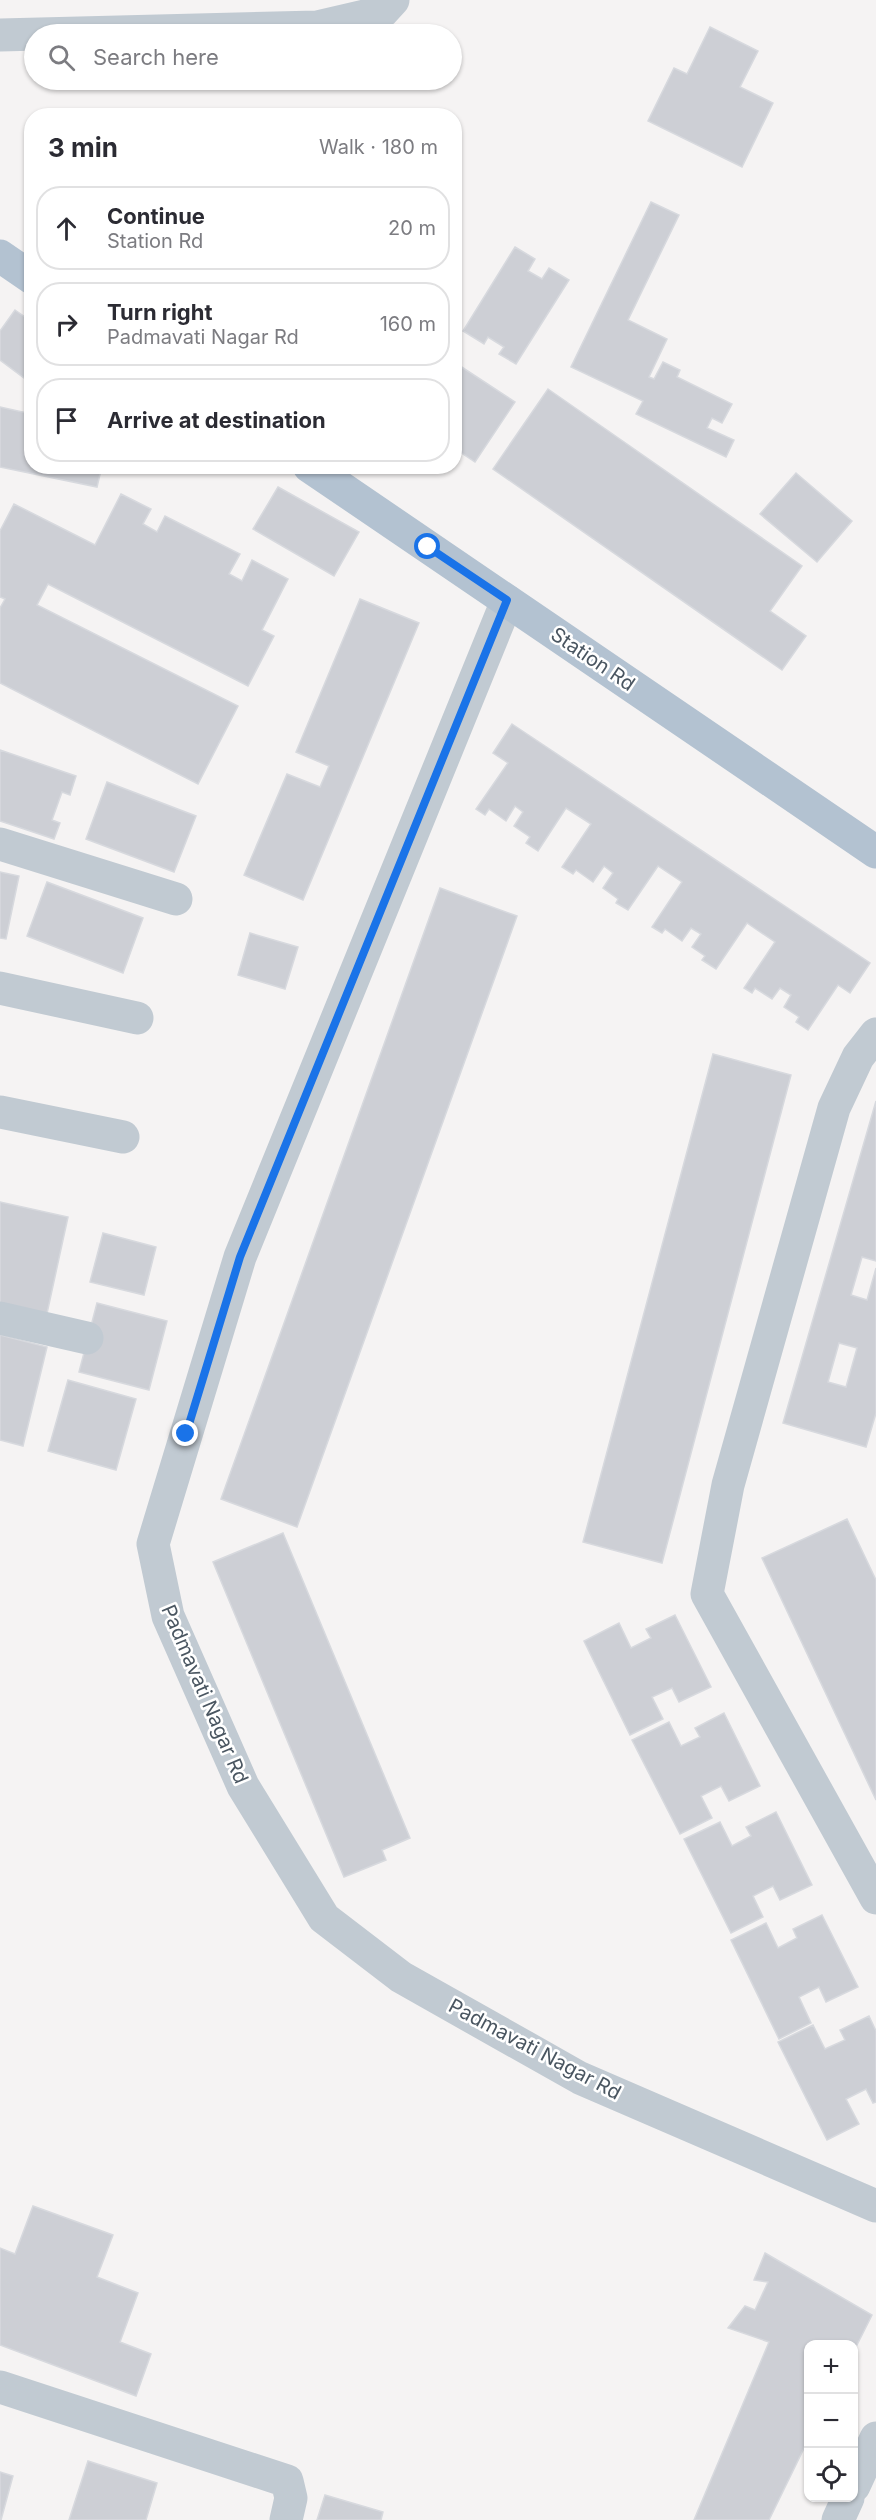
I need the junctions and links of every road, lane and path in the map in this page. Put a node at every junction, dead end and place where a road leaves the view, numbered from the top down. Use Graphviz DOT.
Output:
graph roads {
  1 [pos="393,0"];
  2 [pos="329,24"];
  3 [pos="24,34"];
  4 [pos="0,35"];
  5 [pos="0,256"];
  6 [pos="24,272"];
  7 [pos="321,474"];
  8 [pos="507,600"];
  9 [pos="0,844"];
  10 [pos="876,852"];
  11 [pos="176,899"];
  12 [pos="0,988"];
  13 [pos="137,1018"];
  14 [pos="876,1034"];
  15 [pos="0,1112"];
  16 [pos="123,1137"];
  17 [pos="0,1318"];
  18 [pos="87,1338"];
  19 [pos="876,1898"];
  20 [pos="876,2206"];
  21 [pos="0,2387"];
  22 [pos="876,2438"];
  23 [pos="858,2478"];
  24 [pos="846,2502"];
  25 [pos="286,2520"];
  26 [pos="838,2520"];
  1 -- 2 [label="street"];
  3 -- 4 [label="street"];
  5 -- 6 [label="main road"];
  7 -- 8 [label="main road, Station Rd"];
  8 -- 10 [label="main road, Station Rd"];
  8 -- 20 [label="street, Padmavati Nagar Rd"];
  9 -- 11 [label="street"];
  12 -- 13 [label="street"];
  14 -- 19 [label="street"];
  15 -- 16 [label="street"];
  17 -- 18 [label="street"];
  21 -- 25 [label="street"];
  22 -- 23 [label="street"];
  24 -- 26 [label="street"];
}
